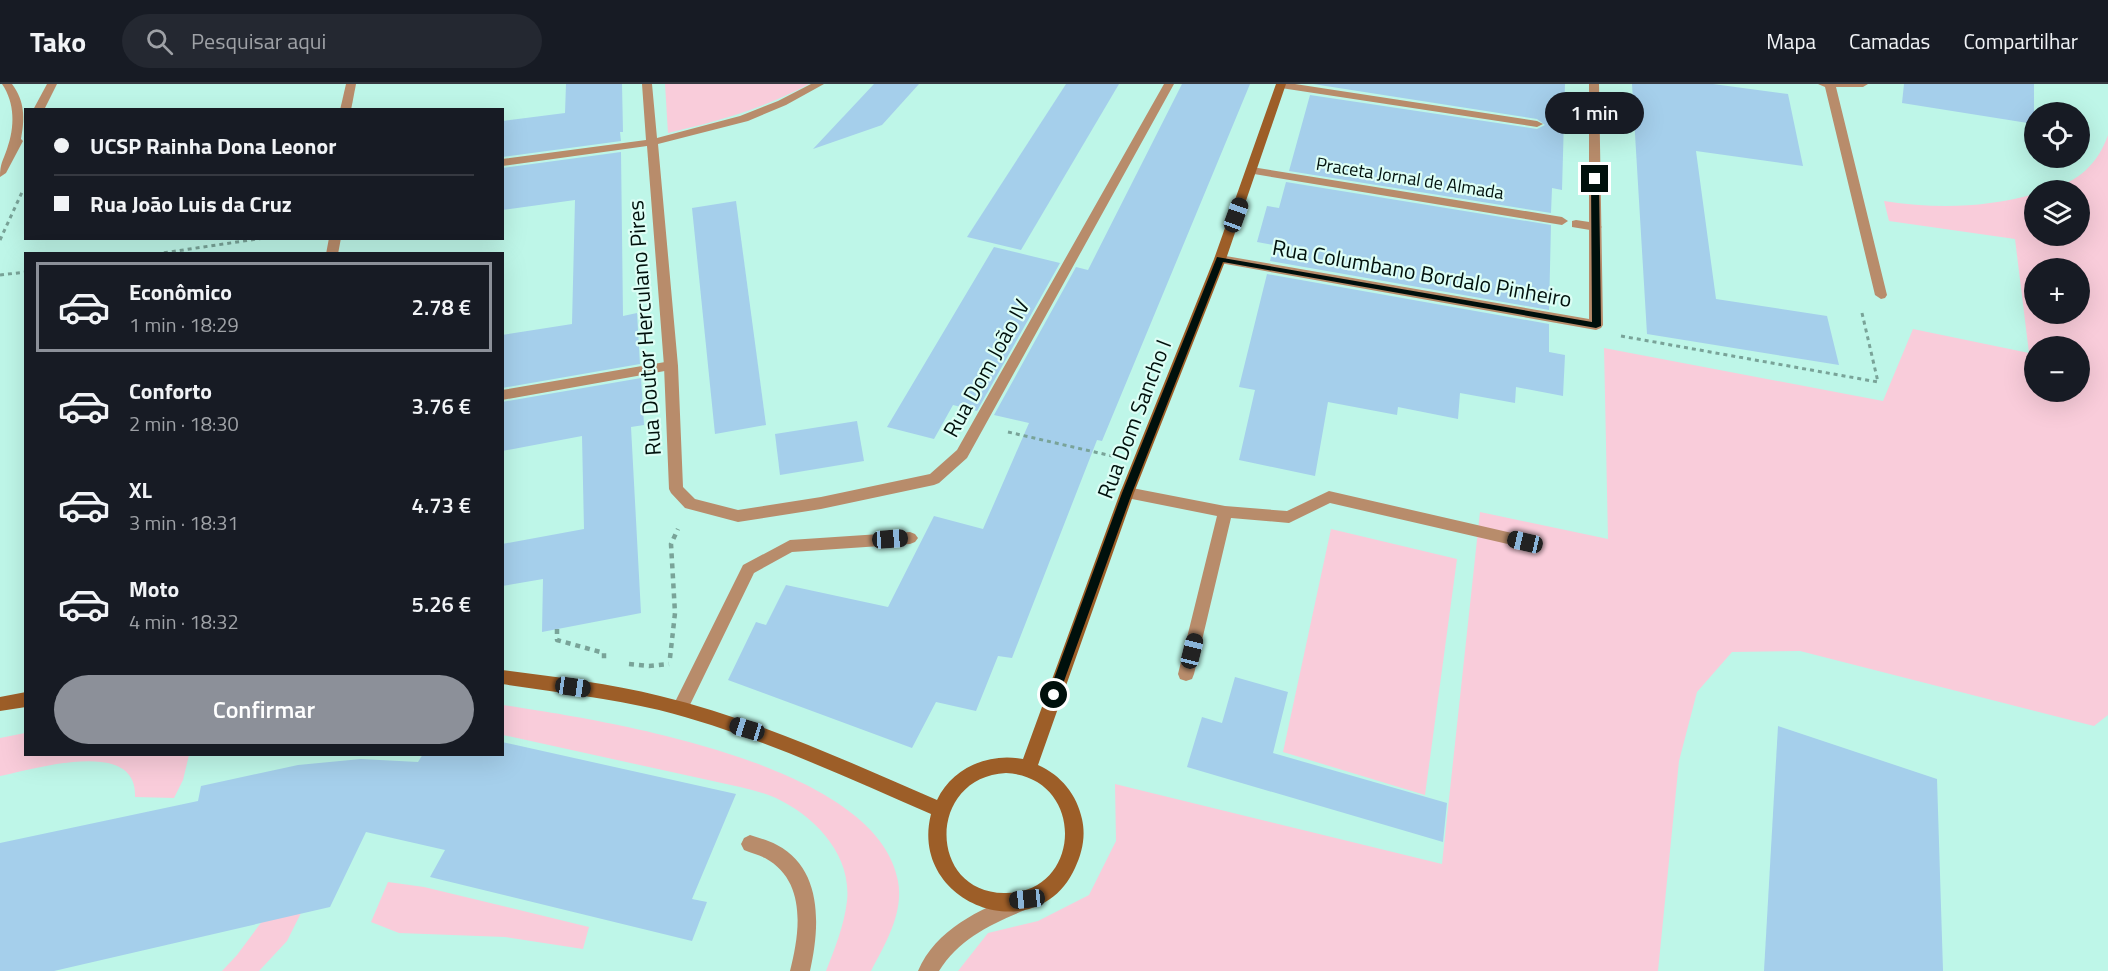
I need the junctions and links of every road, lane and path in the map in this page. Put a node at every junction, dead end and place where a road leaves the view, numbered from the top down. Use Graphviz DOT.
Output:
graph roads {
  1 [pos="7,84"];
  2 [pos="52,84"];
  3 [pos="351,84"];
  4 [pos="647,84"];
  5 [pos="819,84"];
  6 [pos="1169,84"];
  7 [pos="1281,84"];
  8 [pos="1594,84"];
  9 [pos="1826,84"];
  10 [pos="1863,84"];
  11 [pos="39,108"];
  12 [pos="345,108"];
  13 [pos="1537,124"];
  14 [pos="24,131"];
  15 [pos="651,143"];
  16 [pos="13,147"];
  17 [pos="504,163"];
  18 [pos="1252,171"];
  19 [pos="0,173"];
  20 [pos="24,187"];
  21 [pos="1562,221"];
  22 [pos="1576,224"];
  23 [pos="1596,227"];
  24 [pos="0,240"];
  25 [pos="250,240"];
  26 [pos="170,252"];
  27 [pos="1220,259"];
  28 [pos="24,272"];
  29 [pos="0,275"];
  30 [pos="1881,295"];
  31 [pos="1860,303"];
  32 [pos="1596,326"];
  33 [pos="671,366"];
  34 [pos="504,395"];
  35 [pos="978,425"];
  36 [pos="1139,462"];
  37 [pos="1127,493"];
  38 [pos="690,504"];
  39 [pos="1225,512"];
  40 [pos="910,538"];
  41 [pos="1525,542"];
  42 [pos="557,629"];
  43 [pos="614,662"];
  44 [pos="626,663"];
  45 [pos="1186,674"];
  46 [pos="504,677"];
  47 [pos="24,699"];
  48 [pos="0,704"];
  49 [pos="680,708"];
  50 [pos="1028,769"];
  51 [pos="941,810"];
  52 [pos="750,844"];
  53 [pos="1027,899"];
  54 [pos="800,971"];
  55 [pos="927,971"];
  1 -- 16 [label="street"];
  2 -- 11 [label="street"];
  3 -- 12 [label="street"];
  4 -- 15 [label="street, Rua Doutor Herculano Pires"];
  5 -- 15 [label="street"];
  6 -- 35 [label="street, Rua Dom João IV"];
  7 -- 13 [label="street"];
  7 -- 18 [label="main road, Rua Dom Sancho I"];
  8 -- 23 [label="street"];
  9 -- 10 [label="street"];
  9 -- 30 [label="street"];
  14 -- 16 [label="street"];
  15 -- 17 [label="street"];
  15 -- 33 [label="street, Rua Doutor Herculano Pires"];
  16 -- 19 [label="street"];
  18 -- 21 [label="street, Praceta Jornal de Almada"];
  18 -- 27 [label="main road, Rua Dom Sancho I"];
  20 -- 24 [label="path"];
  22 -- 23 [label="street"];
  23 -- 32 [label="street"];
  25 -- 26 [label="path"];
  27 -- 32 [label="street, Rua Columbano Bordalo Pinheiro"];
  27 -- 36 [label="main road, Rua Dom Sancho I"];
  28 -- 29 [label="path"];
  31 -- 32 [label="path, Rua Columbano Bordalo Pinheiro"];
  33 -- 34 [label="street"];
  33 -- 38 [label="street, Rua Doutor Herculano Pires"];
  35 -- 36 [label="path"];
  35 -- 38 [label="street, Rua Dom João IV"];
  36 -- 37 [label="main road, Rua Dom Sancho I"];
  37 -- 39 [label="street"];
  37 -- 50 [label="main road, Rua Dom Sancho I"];
  38 -- 44 [label="path"];
  39 -- 41 [label="street"];
  39 -- 45 [label="street"];
  40 -- 49 [label="street"];
  42 -- 43 [label="path"];
  46 -- 49 [label="main road"];
  47 -- 48 [label="main road"];
  49 -- 51 [label="main road"];
  50 -- 51 [label="main road"];
  50 -- 53 [label="main road"];
  51 -- 53 [label="main road"];
  52 -- 54 [label="street"];
  53 -- 55 [label="street"];
}
